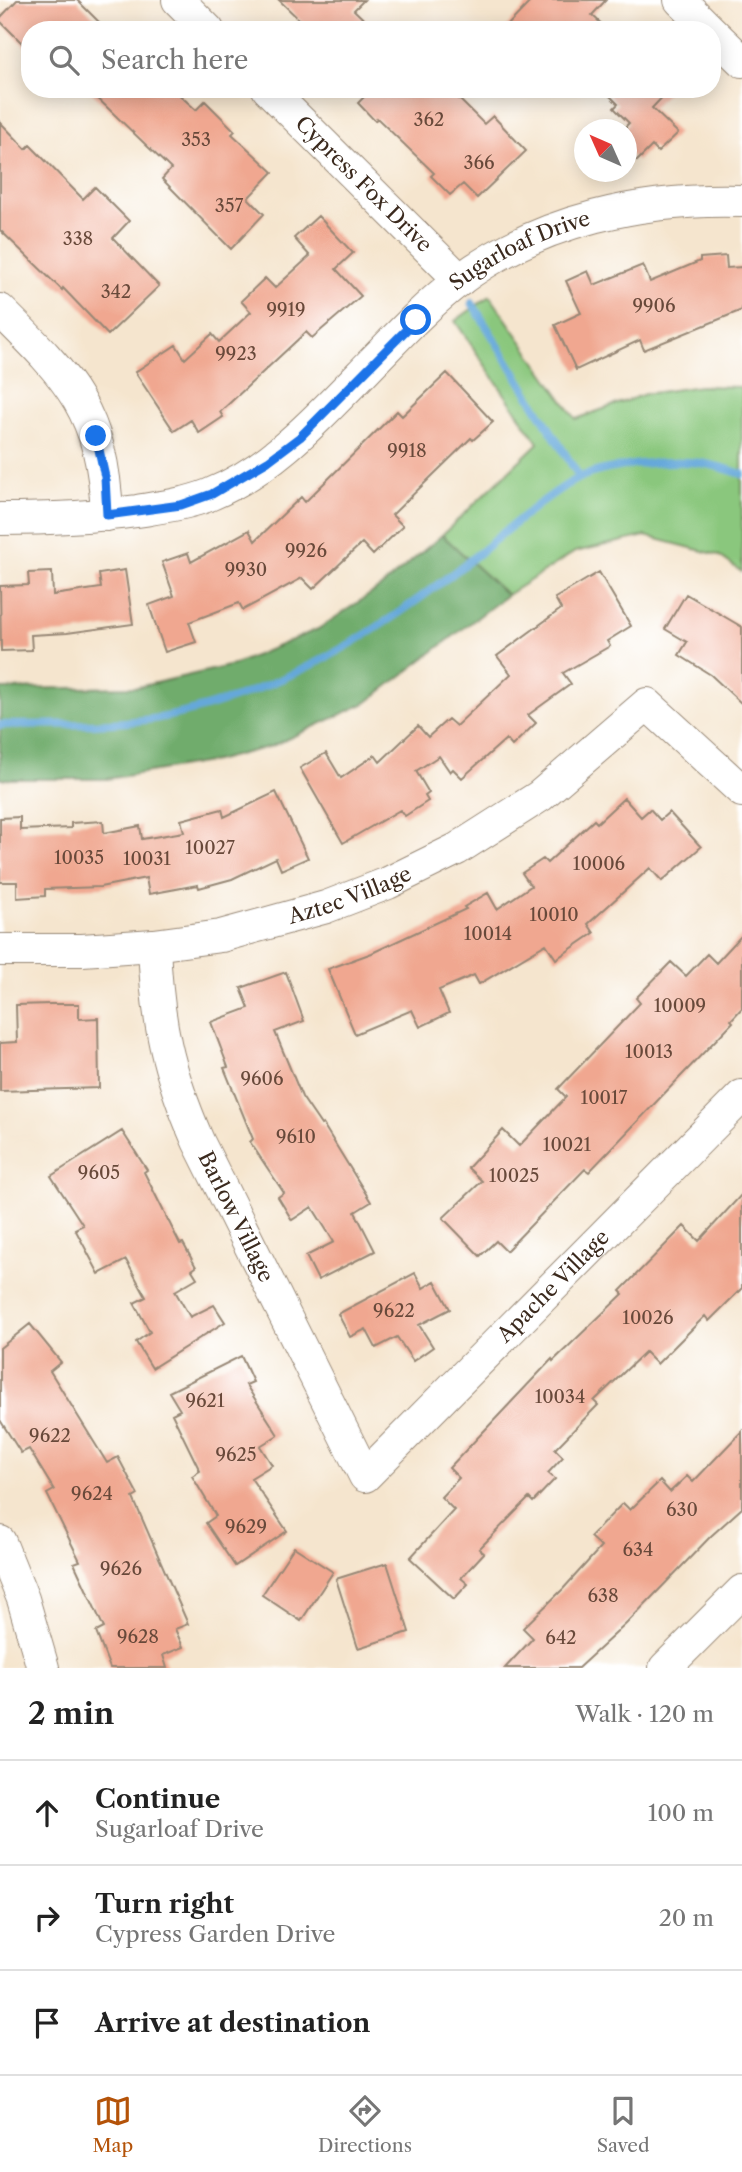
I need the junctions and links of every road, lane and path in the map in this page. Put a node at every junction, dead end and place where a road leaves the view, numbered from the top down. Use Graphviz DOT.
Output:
graph roads {
  1 [pos="178,0"];
  2 [pos="680,0"];
  3 [pos="199,21"];
  4 [pos="701,21"];
  5 [pos="721,41"];
  6 [pos="742,61"];
  7 [pos="277,98"];
  8 [pos="742,201"];
  9 [pos="460,280"];
  10 [pos="0,310"];
  11 [pos="107,515"];
  12 [pos="0,519"];
  13 [pos="742,791"];
  14 [pos="154,944"];
  15 [pos="0,950"];
  16 [pos="742,1096"];
  17 [pos="365,1476"];
  18 [pos="0,1542"];
  19 [pos="742,1591"];
  20 [pos="43,1668"];
  21 [pos="665,1668"];
  1 -- 3 [label="street"];
  2 -- 4 [label="street"];
  5 -- 6 [label="street"];
  7 -- 9 [label="street, Cypress Fox Drive"];
  8 -- 9 [label="street, Sugarloaf Drive"];
  9 -- 11 [label="street, Sugarloaf Drive"];
  10 -- 11 [label="street"];
  11 -- 12 [label="street, Sugarloaf Drive"];
  13 -- 14 [label="street, Aztec Village"];
  14 -- 15 [label="street, Aztec Village"];
  14 -- 17 [label="street, Barlow Village"];
  16 -- 17 [label="street, Apache Village"];
  18 -- 20 [label="street"];
  19 -- 21 [label="street"];
}
